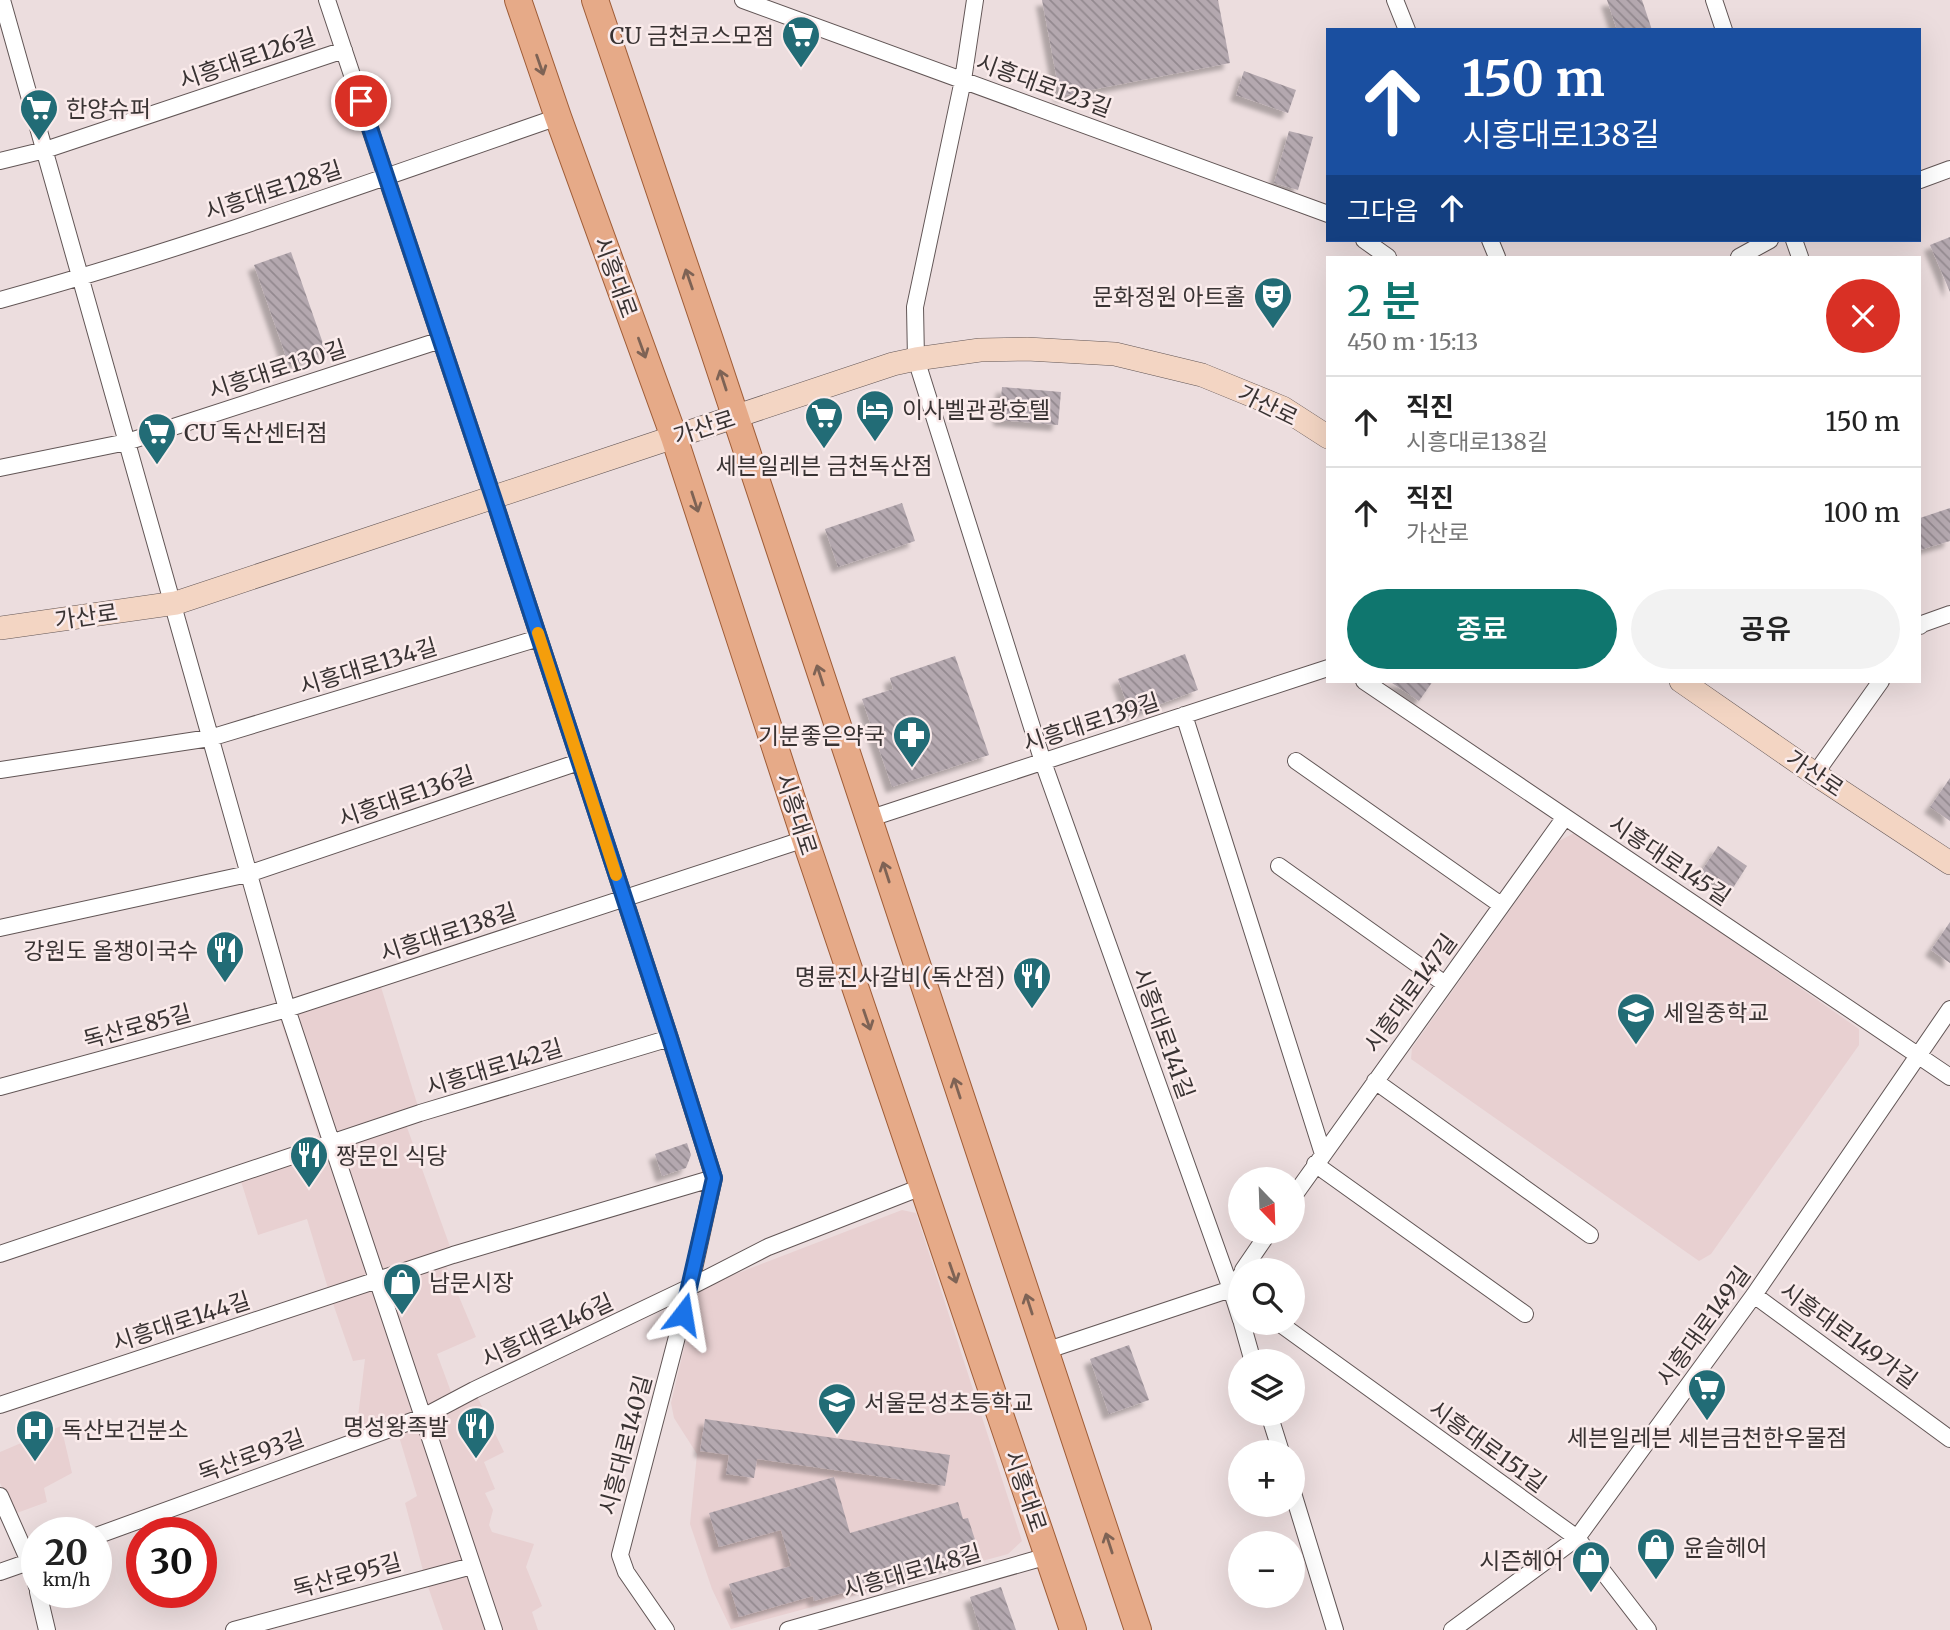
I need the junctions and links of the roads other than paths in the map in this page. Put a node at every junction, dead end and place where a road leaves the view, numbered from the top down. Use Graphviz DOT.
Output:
graph roads {
  1 [pos="2,0"];
  2 [pos="327,0"];
  3 [pos="518,0"];
  4 [pos="595,0"];
  5 [pos="743,0"];
  6 [pos="975,0"];
  7 [pos="1395,0"];
  8 [pos="1714,0"];
  9 [pos="1406,28"];
  10 [pos="1723,28"];
  11 [pos="344,50"];
  12 [pos="963,80"];
  13 [pos="558,117"];
  14 [pos="45,150"];
  15 [pos="0,161"];
  16 [pos="1950,169"];
  17 [pos="386,177"];
  18 [pos="1921,180"];
  19 [pos="1326,213"];
  20 [pos="1367,242"];
  21 [pos="1766,242"];
  22 [pos="1387,256"];
  23 [pos="1741,256"];
  24 [pos="80,278"];
  25 [pos="0,300"];
  26 [pos="441,340"];
  27 [pos="916,359"];
  28 [pos="735,417"];
  29 [pos="1326,436"];
  30 [pos="674,437"];
  31 [pos="127,442"];
  32 [pos="0,468"];
  33 [pos="493,497"];
  34 [pos="172,604"];
  35 [pos="1950,614"];
  36 [pos="1921,623"];
  37 [pos="0,628"];
  38 [pos="539,638"];
  39 [pos="1326,669"];
  40 [pos="1367,683"];
  41 [pos="1684,683"];
  42 [pos="1880,683"];
  43 [pos="1184,715"];
  44 [pos="210,738"];
  45 [pos="1296,761"];
  46 [pos="579,762"];
  47 [pos="1043,762"];
  48 [pos="0,770"];
  49 [pos="1815,774"];
  50 [pos="1565,817"];
  51 [pos="868,819"];
  52 [pos="805,839"];
  53 [pos="1950,863"];
  54 [pos="1279,866"];
  55 [pos="248,874"];
  56 [pos="623,898"];
  57 [pos="1502,905"];
  58 [pos="0,928"];
  59 [pos="1444,985"];
  60 [pos="287,1009"];
  61 [pos="1950,1009"];
  62 [pos="670,1038"];
  63 [pos="1918,1056"];
  64 [pos="1950,1077"];
  65 [pos="1375,1081"];
  66 [pos="0,1087"];
  67 [pos="332,1143"];
  68 [pos="1319,1159"];
  69 [pos="714,1178"];
  70 [pos="1306,1178"];
  71 [pos="924,1186"];
  72 [pos="1590,1235"];
  73 [pos="0,1254"];
  74 [pos="1228,1270"];
  75 [pos="377,1280"];
  76 [pos="690,1287"];
  77 [pos="1228,1294"];
  78 [pos="1754,1295"];
  79 [pos="1525,1314"];
  80 [pos="1296,1335"];
  81 [pos="1045,1351"];
  82 [pos="0,1405"];
  83 [pos="423,1417"];
  84 [pos="1950,1438"];
  85 [pos="0,1496"];
  86 [pos="1300,1517"];
  87 [pos="112,1530"];
  88 [pos="21,1537"];
  89 [pos="1577,1538"];
  90 [pos="1048,1556"];
  91 [pos="21,1564"];
  92 [pos="472,1566"];
  93 [pos="0,1572"];
  94 [pos="42,1608"];
  95 [pos="47,1630"];
  96 [pos="234,1630"];
  97 [pos="494,1630"];
  98 [pos="666,1630"];
  99 [pos="788,1630"];
  100 [pos="1073,1630"];
  101 [pos="1138,1630"];
  102 [pos="1335,1630"];
  103 [pos="1452,1630"];
  104 [pos="1648,1630"];
  1 -- 14 [label="street"];
  2 -- 11 [label="street"];
  3 -- 13 [label="main road, 시흥대로, one-way"];
  28 -- 4 [label="main road, one-way"];
  5 -- 12 [label="street, 시흥대로123길"];
  6 -- 12 [label="street"];
  7 -- 9 [label="street"];
  8 -- 10 [label="street"];
  11 -- 14 [label="street, 시흥대로126길"];
  11 -- 17 [label="street"];
  12 -- 19 [label="street, 시흥대로123길"];
  12 -- 27 [label="street"];
  13 -- 17 [label="street, 시흥대로128길"];
  13 -- 30 [label="main road, 시흥대로, one-way"];
  14 -- 15 [label="street, 시흥대로126길"];
  14 -- 24 [label="street"];
  16 -- 18 [label="street"];
  17 -- 24 [label="street, 시흥대로128길"];
  17 -- 26 [label="street"];
  20 -- 22 [label="street"];
  21 -- 23 [label="street"];
  24 -- 25 [label="street, 시흥대로128길"];
  24 -- 31 [label="street"];
  26 -- 31 [label="street, 시흥대로130길"];
  26 -- 33 [label="street"];
  27 -- 28 [label="main road, 가산로"];
  27 -- 29 [label="main road, 가산로"];
  27 -- 47 [label="street"];
  28 -- 30 [label="main road, 가산로"];
  51 -- 28 [label="main road, one-way"];
  30 -- 33 [label="main road, 가산로"];
  30 -- 52 [label="main road, 시흥대로, one-way"];
  31 -- 32 [label="street, 시흥대로130길"];
  31 -- 34 [label="street"];
  33 -- 34 [label="main road, 가산로"];
  33 -- 38 [label="street"];
  34 -- 37 [label="main road, 가산로"];
  34 -- 44 [label="street"];
  35 -- 36 [label="street"];
  38 -- 44 [label="street, 시흥대로134길"];
  38 -- 46 [label="street"];
  39 -- 43 [label="street, 시흥대로139길"];
  40 -- 50 [label="street, 시흥대로145길"];
  41 -- 49 [label="main road, 가산로"];
  42 -- 49 [label="street"];
  43 -- 47 [label="street, 시흥대로139길"];
  43 -- 68 [label="street"];
  44 -- 48 [label="street, 시흥대로134길"];
  44 -- 55 [label="street"];
  45 -- 57 [label="street"];
  46 -- 55 [label="street, 시흥대로136길"];
  46 -- 56 [label="street"];
  47 -- 51 [label="street, 시흥대로139길"];
  47 -- 74 [label="street, 시흥대로141길"];
  49 -- 53 [label="main road, 가산로"];
  50 -- 57 [label="street, 시흥대로147길"];
  50 -- 63 [label="street, 시흥대로145길"];
  81 -- 51 [label="main road, one-way"];
  52 -- 56 [label="street, 시흥대로138길"];
  52 -- 71 [label="main road, 시흥대로, one-way"];
  54 -- 59 [label="street"];
  55 -- 58 [label="street, 시흥대로136길"];
  55 -- 60 [label="street"];
  56 -- 60 [label="street, 시흥대로138길"];
  56 -- 62 [label="street, 시흥대로140길"];
  57 -- 59 [label="street, 시흥대로147길"];
  59 -- 65 [label="street, 시흥대로147길"];
  60 -- 66 [label="street, 독산로85길"];
  60 -- 67 [label="street"];
  61 -- 63 [label="street, 시흥대로149길"];
  62 -- 67 [label="street, 시흥대로142길"];
  62 -- 69 [label="street, 시흥대로140길"];
  63 -- 64 [label="street, 시흥대로145길"];
  63 -- 78 [label="street, 시흥대로149길"];
  65 -- 68 [label="street, 시흥대로147길"];
  65 -- 72 [label="street"];
  67 -- 73 [label="street, 시흥대로142길"];
  67 -- 75 [label="street"];
  68 -- 70 [label="street, 시흥대로147길"];
  68 -- 79 [label="street"];
  69 -- 75 [label="street, 시흥대로144길"];
  69 -- 76 [label="street, 시흥대로140길"];
  71 -- 76 [label="street, 시흥대로146길"];
  71 -- 90 [label="main road, 시흥대로, one-way"];
  75 -- 82 [label="street, 시흥대로144길"];
  75 -- 83 [label="street"];
  76 -- 83 [label="street, 시흥대로146길"];
  76 -- 98 [label="street, 시흥대로140길"];
  77 -- 81 [label="street"];
  78 -- 84 [label="street, 시흥대로149가길"];
  78 -- 89 [label="street, 시흥대로149길"];
  80 -- 89 [label="street, 시흥대로151길"];
  101 -- 81 [label="main road, one-way"];
  83 -- 87 [label="street, 독산로93길"];
  83 -- 92 [label="street"];
  85 -- 88 [label="street"];
  86 -- 102 [label="street"];
  89 -- 103 [label="street, 시흥대로149길"];
  89 -- 104 [label="street, 시흥대로151길"];
  90 -- 99 [label="street, 시흥대로148길"];
  90 -- 100 [label="main road, 시흥대로"];
  91 -- 93 [label="street"];
  92 -- 96 [label="street, 독산로95길"];
  92 -- 97 [label="street"];
  94 -- 95 [label="street"];
}
